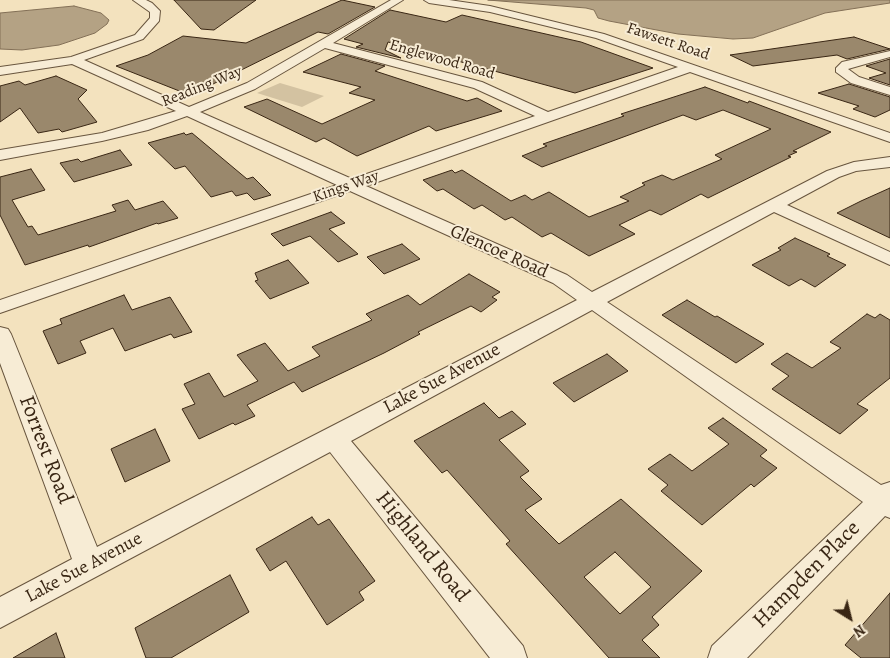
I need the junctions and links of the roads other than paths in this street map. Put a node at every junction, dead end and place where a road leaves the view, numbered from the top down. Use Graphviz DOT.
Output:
graph roads {
  1 [pos="138,0"];
  2 [pos="398,0"];
  3 [pos="429,0"];
  4 [pos="324,44"];
  5 [pos="890,54"];
  6 [pos="73,60"];
  7 [pos="691,67"];
  8 [pos="0,71"];
  9 [pos="890,91"];
  10 [pos="188,112"];
  11 [pos="548,117"];
  12 [pos="890,138"];
  13 [pos="0,155"];
  14 [pos="890,162"];
  15 [pos="350,185"];
  16 [pos="773,205"];
  17 [pos="890,259"];
  18 [pos="592,301"];
  19 [pos="0,307"];
  20 [pos="0,334"];
  21 [pos="333,437"];
  22 [pos="887,500"];
  23 [pos="89,565"];
  24 [pos="0,613"];
  25 [pos="511,658"];
  26 [pos="724,658"];
  1 -- 6 [label="street"];
  2 -- 4 [label="street, Reading Way"];
  3 -- 7 [label="street, Fawsett Road"];
  4 -- 10 [label="street, Reading Way"];
  4 -- 11 [label="street, Englewood Road"];
  5 -- 9 [label="street"];
  6 -- 8 [label="street"];
  6 -- 10 [label="street, Glencoe Road"];
  7 -- 11 [label="street, Kings Way"];
  7 -- 12 [label="street, Fawsett Road"];
  10 -- 13 [label="street, Reading Way"];
  10 -- 15 [label="street, Glencoe Road"];
  11 -- 15 [label="street, Kings Way"];
  14 -- 16 [label="street, Lake Sue Avenue"];
  15 -- 18 [label="street, Glencoe Road"];
  15 -- 19 [label="street, Kings Way"];
  16 -- 17 [label="street"];
  16 -- 18 [label="street, Lake Sue Avenue"];
  18 -- 21 [label="street, Lake Sue Avenue"];
  18 -- 22 [label="street, Glencoe Road"];
  20 -- 23 [label="street, Forrest Road"];
  21 -- 23 [label="street, Lake Sue Avenue"];
  21 -- 25 [label="street, Highland Road"];
  22 -- 26 [label="street, Hampden Place"];
  23 -- 24 [label="street, Lake Sue Avenue"];
}
